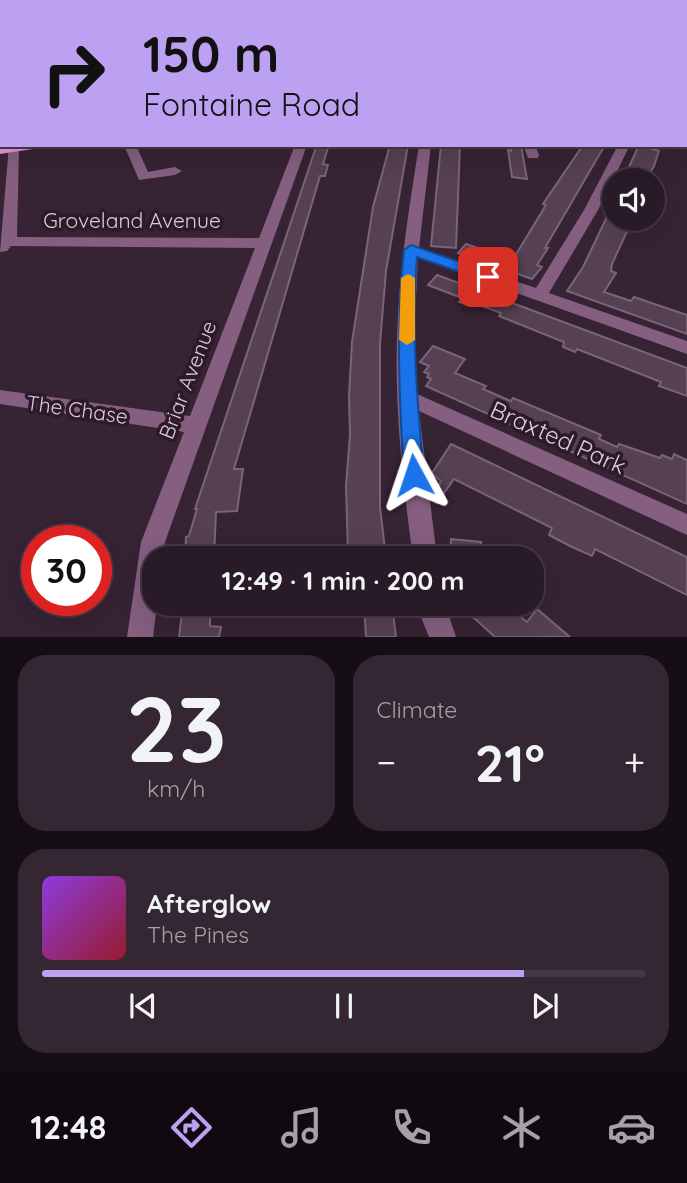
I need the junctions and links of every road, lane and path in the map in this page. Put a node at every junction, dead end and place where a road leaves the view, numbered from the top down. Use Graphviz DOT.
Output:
graph roads {
  1 [pos="17,147"];
  2 [pos="131,147"];
  3 [pos="300,147"];
  4 [pos="425,147"];
  5 [pos="623,147"];
  6 [pos="175,171"];
  7 [pos="264,243"];
  8 [pos="2,244"];
  9 [pos="411,250"];
  10 [pos="540,295"];
  11 [pos="687,348"];
  12 [pos="0,397"];
  13 [pos="408,398"];
  14 [pos="195,425"];
  15 [pos="687,525"];
  16 [pos="423,546"];
  17 [pos="434,616"];
  18 [pos="140,637"];
  19 [pos="443,637"];
  1 -- 8 [label="street"];
  2 -- 6 [label="street"];
  3 -- 7 [label="street, Briar Avenue"];
  4 -- 9 [label="street"];
  5 -- 10 [label="street"];
  7 -- 8 [label="street, Groveland Avenue"];
  7 -- 14 [label="street, Briar Avenue"];
  9 -- 10 [label="street"];
  9 -- 13 [label="street"];
  10 -- 11 [label="street"];
  12 -- 14 [label="street, The Chase"];
  13 -- 15 [label="street, Braxted Park"];
  13 -- 16 [label="street"];
  14 -- 18 [label="street, Briar Avenue"];
  17 -- 19 [label="street"];
}
